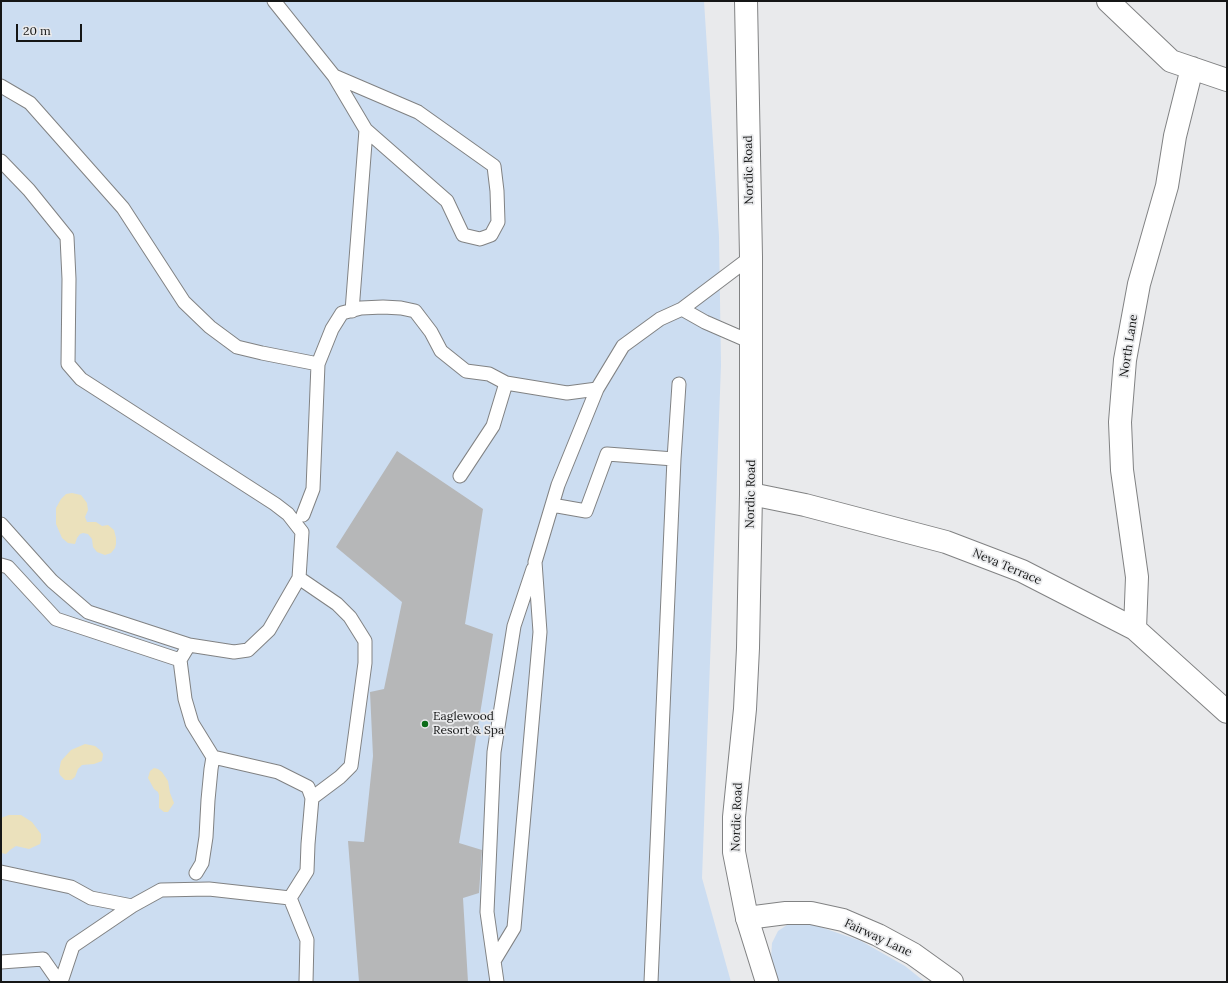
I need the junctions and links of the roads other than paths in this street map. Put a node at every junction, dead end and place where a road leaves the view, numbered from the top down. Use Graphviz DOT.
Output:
graph roads {
  1 [pos="274,1"];
  2 [pos="746,1"];
  3 [pos="1108,1"];
  4 [pos="1192,68"];
  5 [pos="334,76"];
  6 [pos="1227,80"];
  7 [pos="1,86"];
  8 [pos="366,130"];
  9 [pos="1,161"];
  10 [pos="751,257"];
  11 [pos="682,309"];
  12 [pos="352,311"];
  13 [pos="751,342"];
  14 [pos="318,364"];
  15 [pos="506,383"];
  16 [pos="678,384"];
  17 [pos="597,389"];
  18 [pos="674,458"];
  19 [pos="460,476"];
  20 [pos="751,494"];
  21 [pos="552,505"];
  22 [pos="288,514"];
  23 [pos="303,515"];
  24 [pos="1,524"];
  25 [pos="302,532"];
  26 [pos="535,562"];
  27 [pos="1,564"];
  28 [pos="299,578"];
  29 [pos="1135,629"];
  30 [pos="188,646"];
  31 [pos="180,660"];
  32 [pos="1227,712"];
  33 [pos="213,757"];
  34 [pos="312,798"];
  35 [pos="1,872"];
  36 [pos="196,873"];
  37 [pos="209,889"];
  38 [pos="180,890"];
  39 [pos="290,898"];
  40 [pos="132,906"];
  41 [pos="747,918"];
  42 [pos="1,962"];
  43 [pos="494,962"];
  44 [pos="60,982"];
  45 [pos="306,982"];
  46 [pos="497,982"];
  47 [pos="651,982"];
  48 [pos="767,982"];
  49 [pos="952,982"];
  1 -- 5 [label="lane"];
  2 -- 10 [label="street, Nordic Road"];
  3 -- 4 [label="street"];
  4 -- 6 [label="street"];
  4 -- 29 [label="street, North Lane"];
  5 -- 8 [label="lane"];
  5 -- 8 [label="lane"];
  7 -- 14 [label="lane"];
  8 -- 12 [label="lane"];
  9 -- 22 [label="lane"];
  10 -- 11 [label="lane"];
  10 -- 13 [label="street, Nordic Road"];
  11 -- 13 [label="lane"];
  11 -- 17 [label="lane"];
  12 -- 14 [label="lane"];
  12 -- 15 [label="lane"];
  13 -- 20 [label="street, Nordic Road"];
  14 -- 23 [label="lane"];
  15 -- 17 [label="lane"];
  15 -- 19 [label="lane"];
  16 -- 18 [label="lane"];
  17 -- 21 [label="lane"];
  18 -- 21 [label="lane"];
  18 -- 47 [label="lane"];
  20 -- 29 [label="street, Neva Terrace"];
  20 -- 41 [label="street, Nordic Road"];
  21 -- 26 [label="lane"];
  22 -- 23 [label="lane"];
  22 -- 25 [label="lane"];
  23 -- 25 [label="lane"];
  24 -- 30 [label="lane"];
  25 -- 28 [label="lane"];
  26 -- 43 [label="lane"];
  26 -- 43 [label="lane"];
  27 -- 31 [label="lane"];
  28 -- 30 [label="lane"];
  28 -- 34 [label="lane"];
  29 -- 32 [label="street, Neva Terrace"];
  30 -- 31 [label="lane"];
  31 -- 33 [label="lane"];
  33 -- 34 [label="lane"];
  33 -- 36 [label="lane"];
  34 -- 39 [label="lane"];
  35 -- 40 [label="lane"];
  36 -- 37 [label="lane"];
  36 -- 38 [label="lane"];
  37 -- 38 [label="lane"];
  37 -- 39 [label="lane"];
  38 -- 40 [label="lane"];
  39 -- 45 [label="lane"];
  40 -- 44 [label="lane"];
  41 -- 48 [label="street, Nordic Road"];
  41 -- 49 [label="street, Fairway Lane"];
  42 -- 44 [label="lane"];
  43 -- 46 [label="lane"];
}
